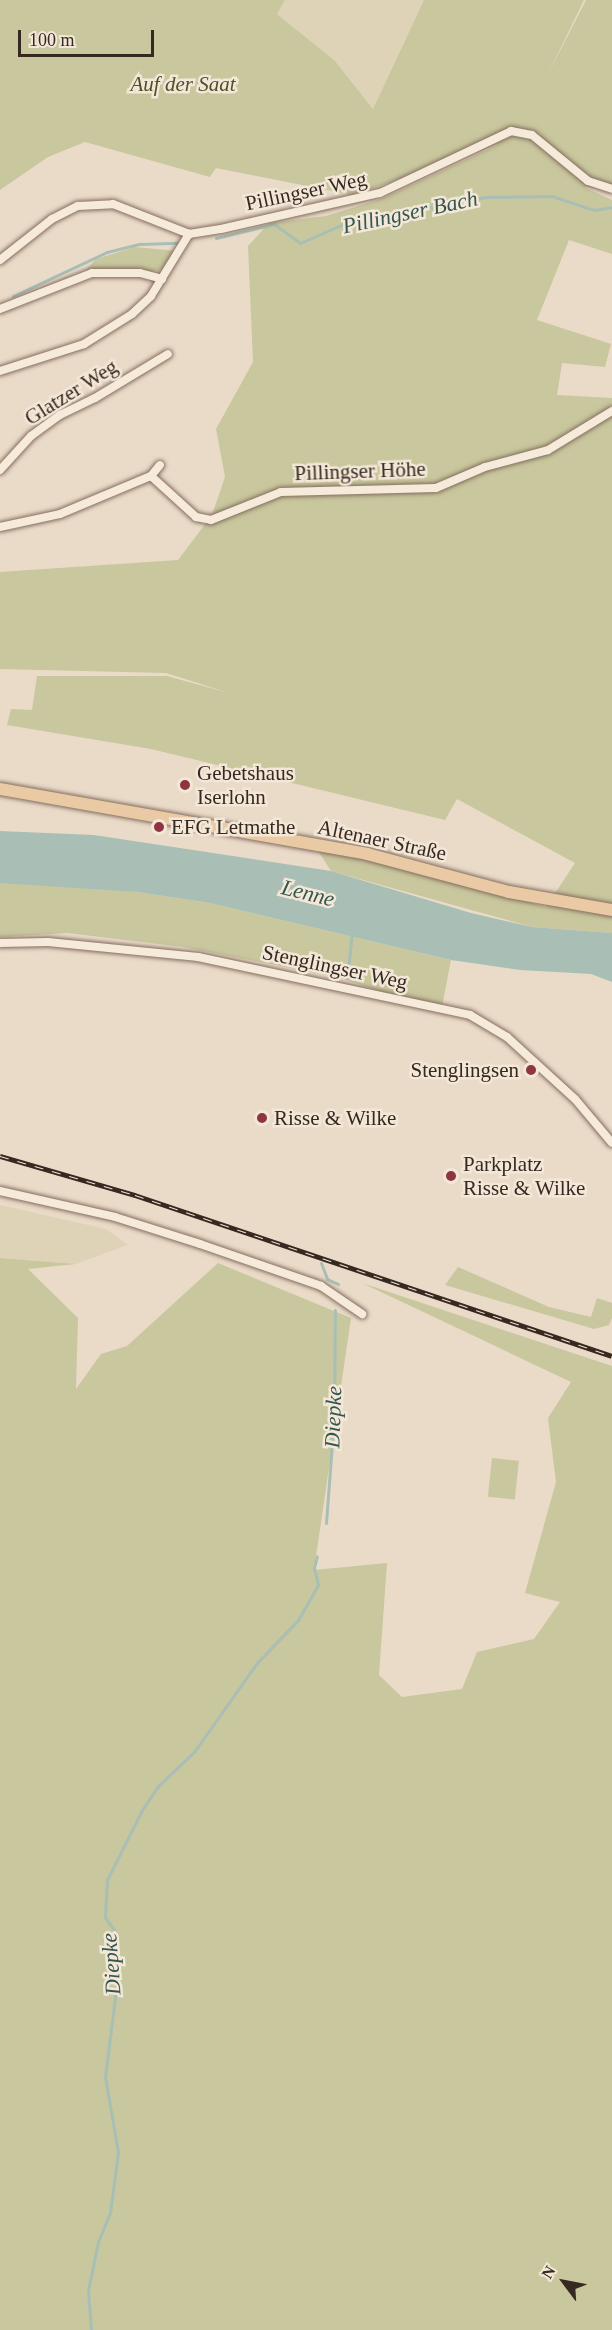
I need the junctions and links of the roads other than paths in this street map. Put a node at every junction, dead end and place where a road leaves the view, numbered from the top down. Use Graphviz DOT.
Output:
graph roads {
  1 [pos="612,189"];
  2 [pos="189,234"];
  3 [pos="0,260"];
  4 [pos="162,279"];
  5 [pos="0,309"];
  6 [pos="168,354"];
  7 [pos="0,371"];
  8 [pos="612,411"];
  9 [pos="160,465"];
  10 [pos="0,470"];
  11 [pos="151,476"];
  12 [pos="0,527"];
  13 [pos="0,789"];
  14 [pos="612,910"];
  15 [pos="0,943"];
  16 [pos="612,1143"];
  17 [pos="0,1191"];
  18 [pos="362,1314"];
  1 -- 2 [label="street, Pillingser Weg"];
  2 -- 3 [label="street"];
  2 -- 4 [label="street"];
  4 -- 5 [label="street"];
  4 -- 7 [label="street"];
  6 -- 10 [label="street, Glatzer Weg"];
  8 -- 11 [label="street, Pillingser Höhe"];
  9 -- 11 [label="street"];
  11 -- 12 [label="street"];
  13 -- 14 [label="main road, Altenaer Straße"];
  15 -- 16 [label="street, Stenglingser Weg"];
  17 -- 18 [label="street"];
}
